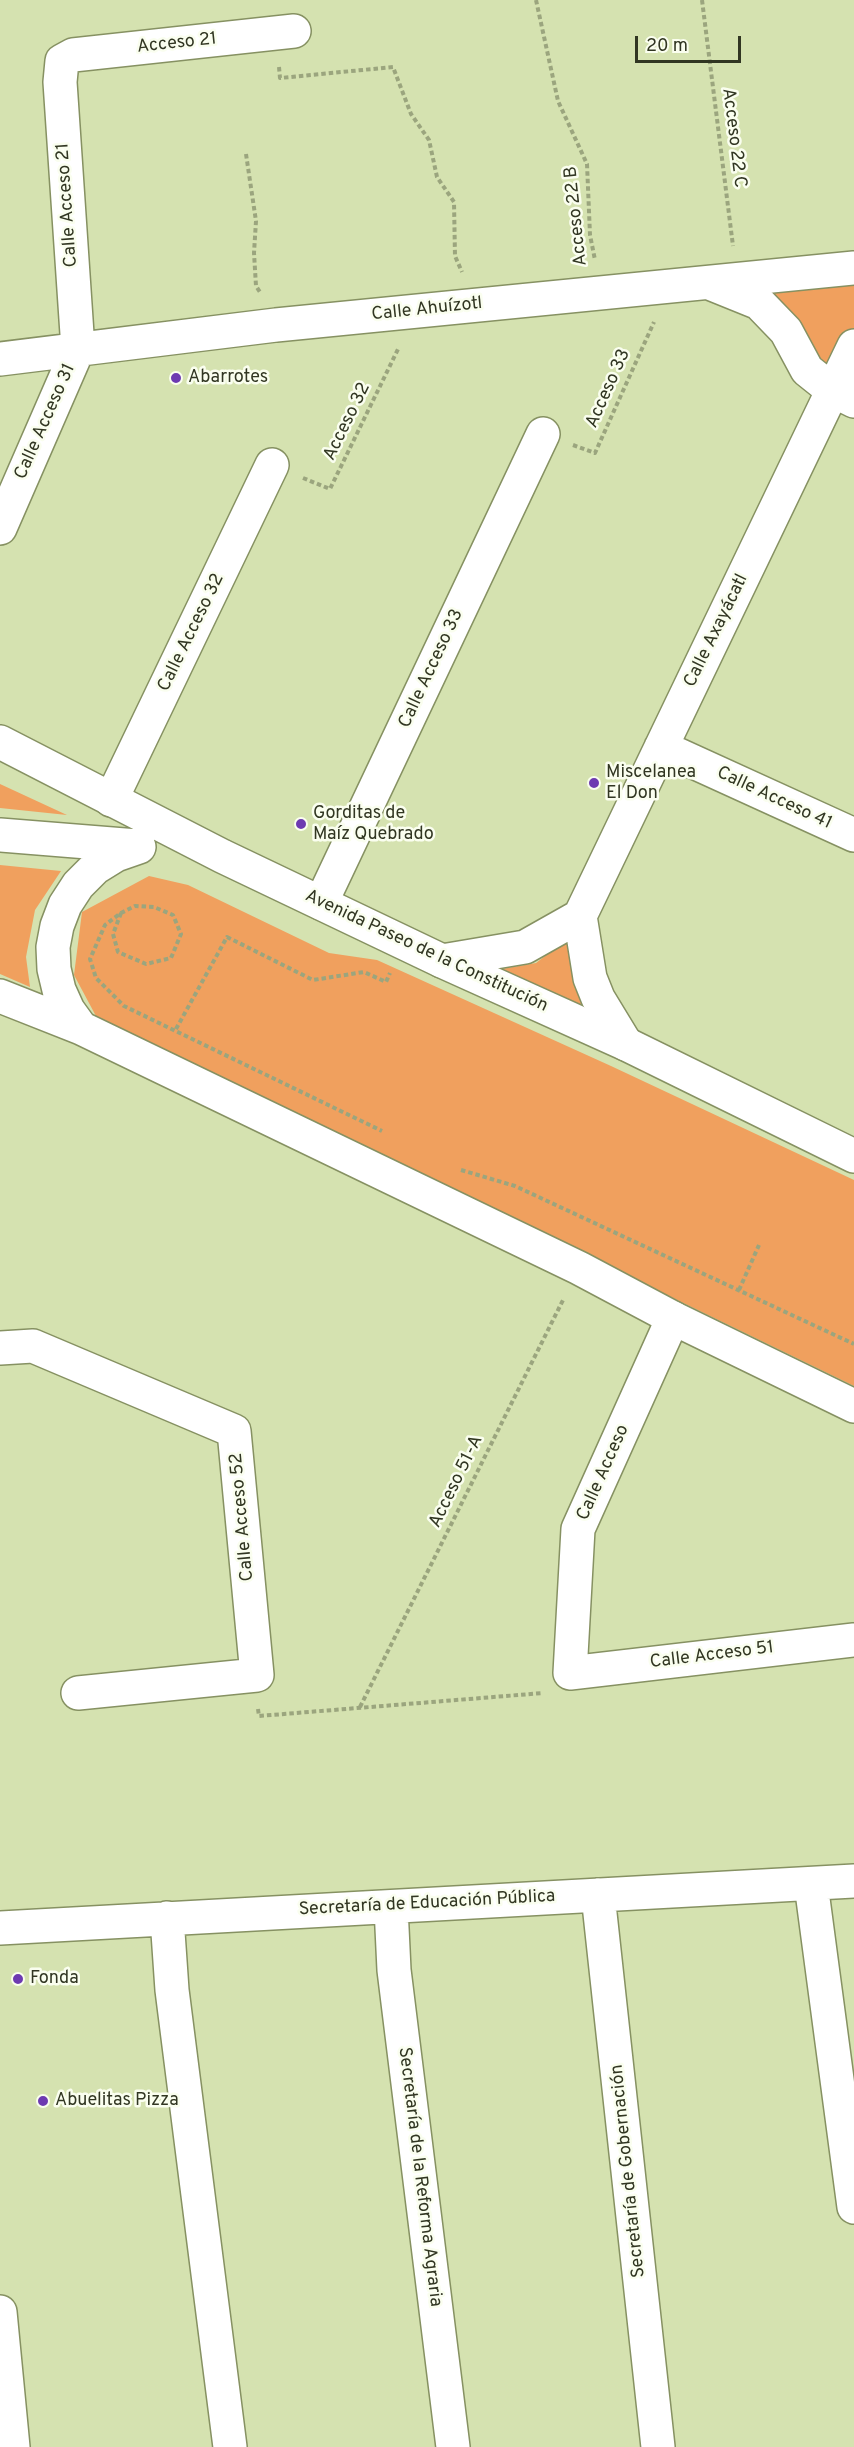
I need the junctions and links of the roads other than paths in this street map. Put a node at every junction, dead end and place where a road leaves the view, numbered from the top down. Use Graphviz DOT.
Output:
graph roads {
  1 [pos="285,32"];
  2 [pos="62,61"];
  3 [pos="854,268"];
  4 [pos="722,281"];
  5 [pos="854,346"];
  6 [pos="78,350"];
  7 [pos="0,359"];
  8 [pos="843,396"];
  9 [pos="543,434"];
  10 [pos="272,465"];
  11 [pos="0,528"];
  12 [pos="0,742"];
  13 [pos="661,747"];
  14 [pos="111,800"];
  15 [pos="0,835"];
  16 [pos="854,835"];
  17 [pos="139,847"];
  18 [pos="222,856"];
  19 [pos="321,903"];
  20 [pos="580,916"];
  21 [pos="442,961"];
  22 [pos="0,996"];
  23 [pos="81,1028"];
  24 [pos="626,1044"];
  25 [pos="854,1156"];
  26 [pos="673,1318"];
  27 [pos="0,1348"];
  28 [pos="854,1406"];
  29 [pos="854,1640"];
  30 [pos="570,1673"];
  31 [pos="78,1693"];
  32 [pos="854,1881"];
  33 [pos="811,1884"];
  34 [pos="598,1895"];
  35 [pos="392,1906"];
  36 [pos="166,1918"];
  37 [pos="0,1928"];
  38 [pos="854,2207"];
  39 [pos="0,2312"];
  40 [pos="13,2447"];
  41 [pos="230,2447"];
  42 [pos="453,2447"];
  43 [pos="658,2447"];
  1 -- 2 [label="street, Acceso 21"];
  2 -- 6 [label="street, Calle Acceso 21"];
  3 -- 4 [label="street, Calle Ahuízotl"];
  4 -- 6 [label="street, Calle Ahuízotl"];
  4 -- 8 [label="street"];
  5 -- 8 [label="street, Calle Axayácatl"];
  6 -- 7 [label="street, Calle Ahuízotl"];
  6 -- 11 [label="street, Calle Acceso 31"];
  8 -- 13 [label="street, Calle Axayácatl"];
  9 -- 19 [label="street, Calle Acceso 33"];
  10 -- 14 [label="street, Calle Acceso 32"];
  12 -- 14 [label="street, Avenida Paseo de la Constitución"];
  13 -- 16 [label="street, Calle Acceso 41"];
  13 -- 20 [label="street, Calle Axayácatl"];
  14 -- 18 [label="street, Avenida Paseo de la Constitución"];
  15 -- 17 [label="street"];
  17 -- 18 [label="street"];
  17 -- 23 [label="street"];
  18 -- 19 [label="street, Avenida Paseo de la Constitución"];
  19 -- 21 [label="street, Avenida Paseo de la Constitución"];
  20 -- 21 [label="street"];
  20 -- 24 [label="street"];
  21 -- 24 [label="street, Avenida Paseo de la Constitución"];
  22 -- 23 [label="street"];
  23 -- 26 [label="street"];
  24 -- 25 [label="street, Avenida Paseo de la Constitución"];
  26 -- 28 [label="street"];
  26 -- 30 [label="street, Calle Acceso"];
  27 -- 31 [label="street, Calle Acceso 52"];
  29 -- 30 [label="street, Calle Acceso 51"];
  32 -- 33 [label="street, Secretaría de Educación Pública"];
  33 -- 34 [label="street, Secretaría de Educación Pública"];
  33 -- 38 [label="street"];
  34 -- 35 [label="street, Secretaría de Educación Pública"];
  34 -- 43 [label="street, Secretaría de Gobernación"];
  35 -- 36 [label="street, Secretaría de Educación Pública"];
  35 -- 42 [label="street, Secretaría de la Reforma Agraria"];
  36 -- 37 [label="street, Secretaría de Educación Pública"];
  36 -- 41 [label="street"];
  39 -- 40 [label="street"];
}
